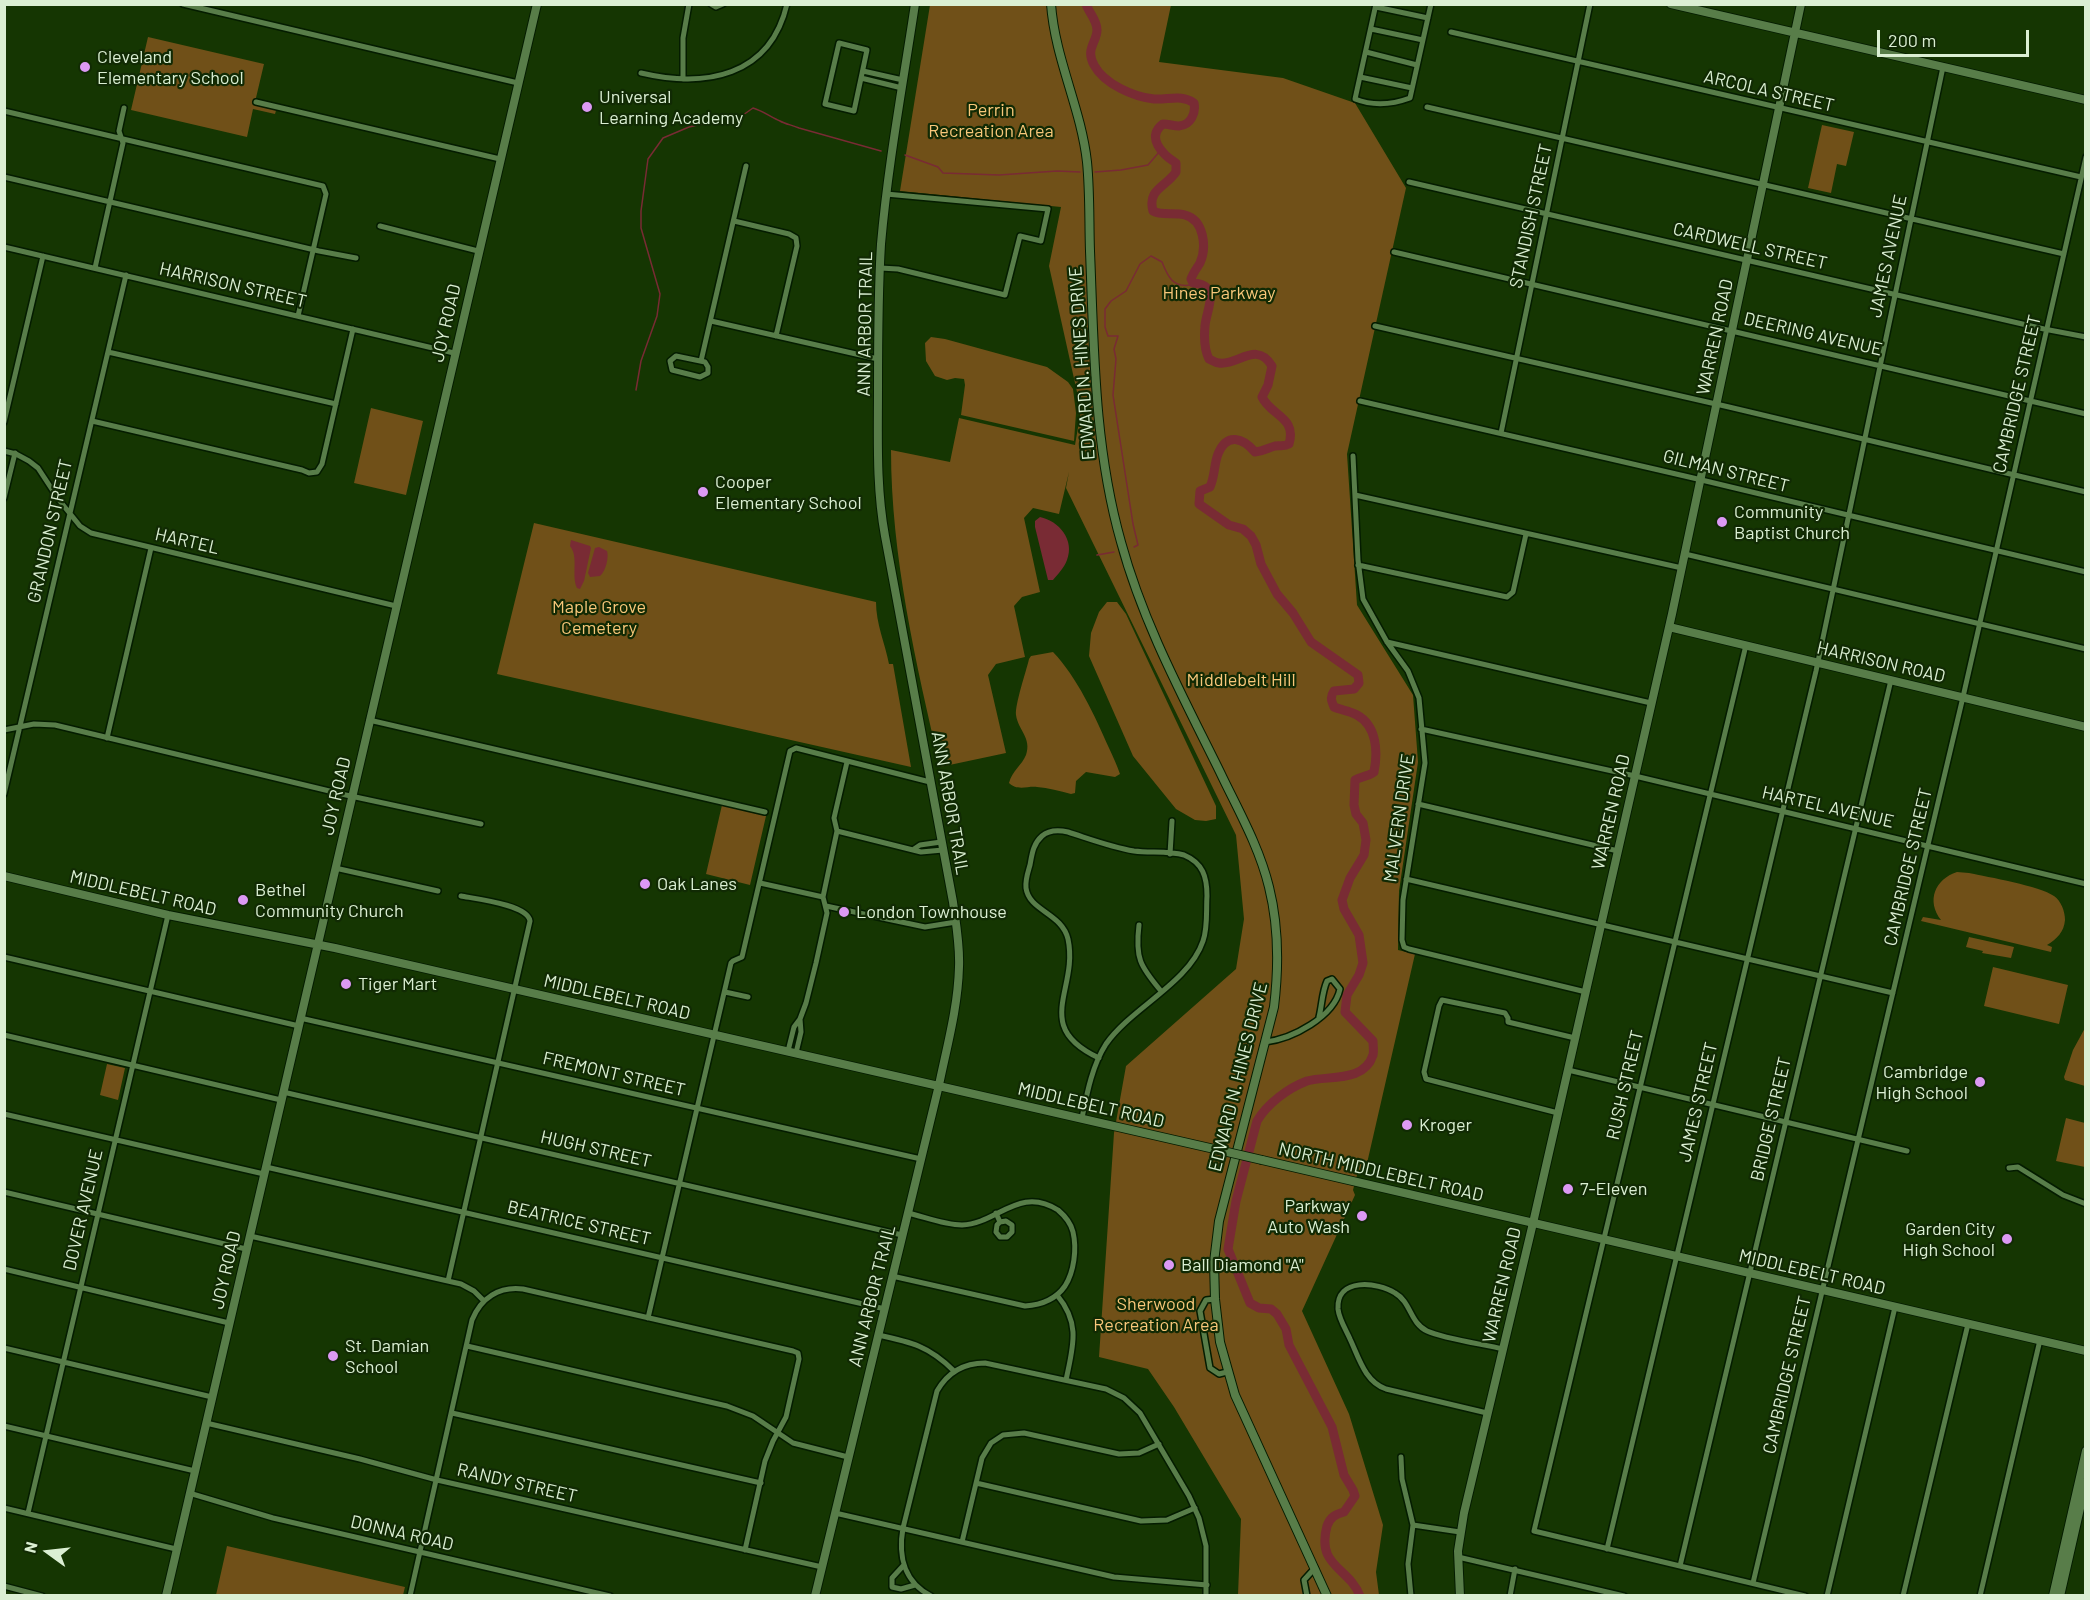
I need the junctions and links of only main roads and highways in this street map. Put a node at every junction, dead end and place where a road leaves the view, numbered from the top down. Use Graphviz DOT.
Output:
graph roads {
  1 [pos="537,4"];
  2 [pos="915,4"];
  3 [pos="1051,4"];
  4 [pos="1671,4"];
  5 [pos="1800,4"];
  6 [pos="1794,33"];
  7 [pos="2085,100"];
  8 [pos="1669,627"];
  9 [pos="2085,727"];
  10 [pos="4,876"];
  11 [pos="317,945"];
  12 [pos="939,1085"];
  13 [pos="1223,1151"];
  14 [pos="1533,1223"];
  15 [pos="2085,1351"];
  16 [pos="2085,1451"];
  17 [pos="2085,1482"];
  18 [pos="2066,1552"];
  19 [pos="166,1596"];
  20 [pos="815,1596"];
  21 [pos="1327,1596"];
  22 [pos="1460,1596"];
  23 [pos="2053,1596"];
  24 [pos="2060,1596"];
  1 -- 11 [label="main road, JOY ROAD"];
  2 -- 12 [label="main road, ANN ARBOR TRAIL"];
  3 -- 21 [label="main road, EDWARD N. HINES DRIVE"];
  4 -- 6 [label="main road"];
  5 -- 6 [label="main road, WARREN ROAD"];
  6 -- 7 [label="main road"];
  6 -- 8 [label="main road, WARREN ROAD"];
  8 -- 9 [label="main road, HARRISON ROAD"];
  8 -- 14 [label="main road, WARREN ROAD"];
  10 -- 11 [label="main road, MIDDLEBELT ROAD"];
  11 -- 12 [label="main road, MIDDLEBELT ROAD"];
  11 -- 19 [label="main road, JOY ROAD"];
  12 -- 13 [label="main road, MIDDLEBELT ROAD"];
  12 -- 20 [label="main road, ANN ARBOR TRAIL"];
  13 -- 14 [label="main road, NORTH MIDDLEBELT ROAD, bridge"];
  14 -- 15 [label="main road, MIDDLEBELT ROAD"];
  14 -- 22 [label="main road, WARREN ROAD"];
  16 -- 18 [label="main road"];
  17 -- 18 [label="main road"];
  18 -- 23 [label="main road"];
  18 -- 24 [label="main road"];
}
